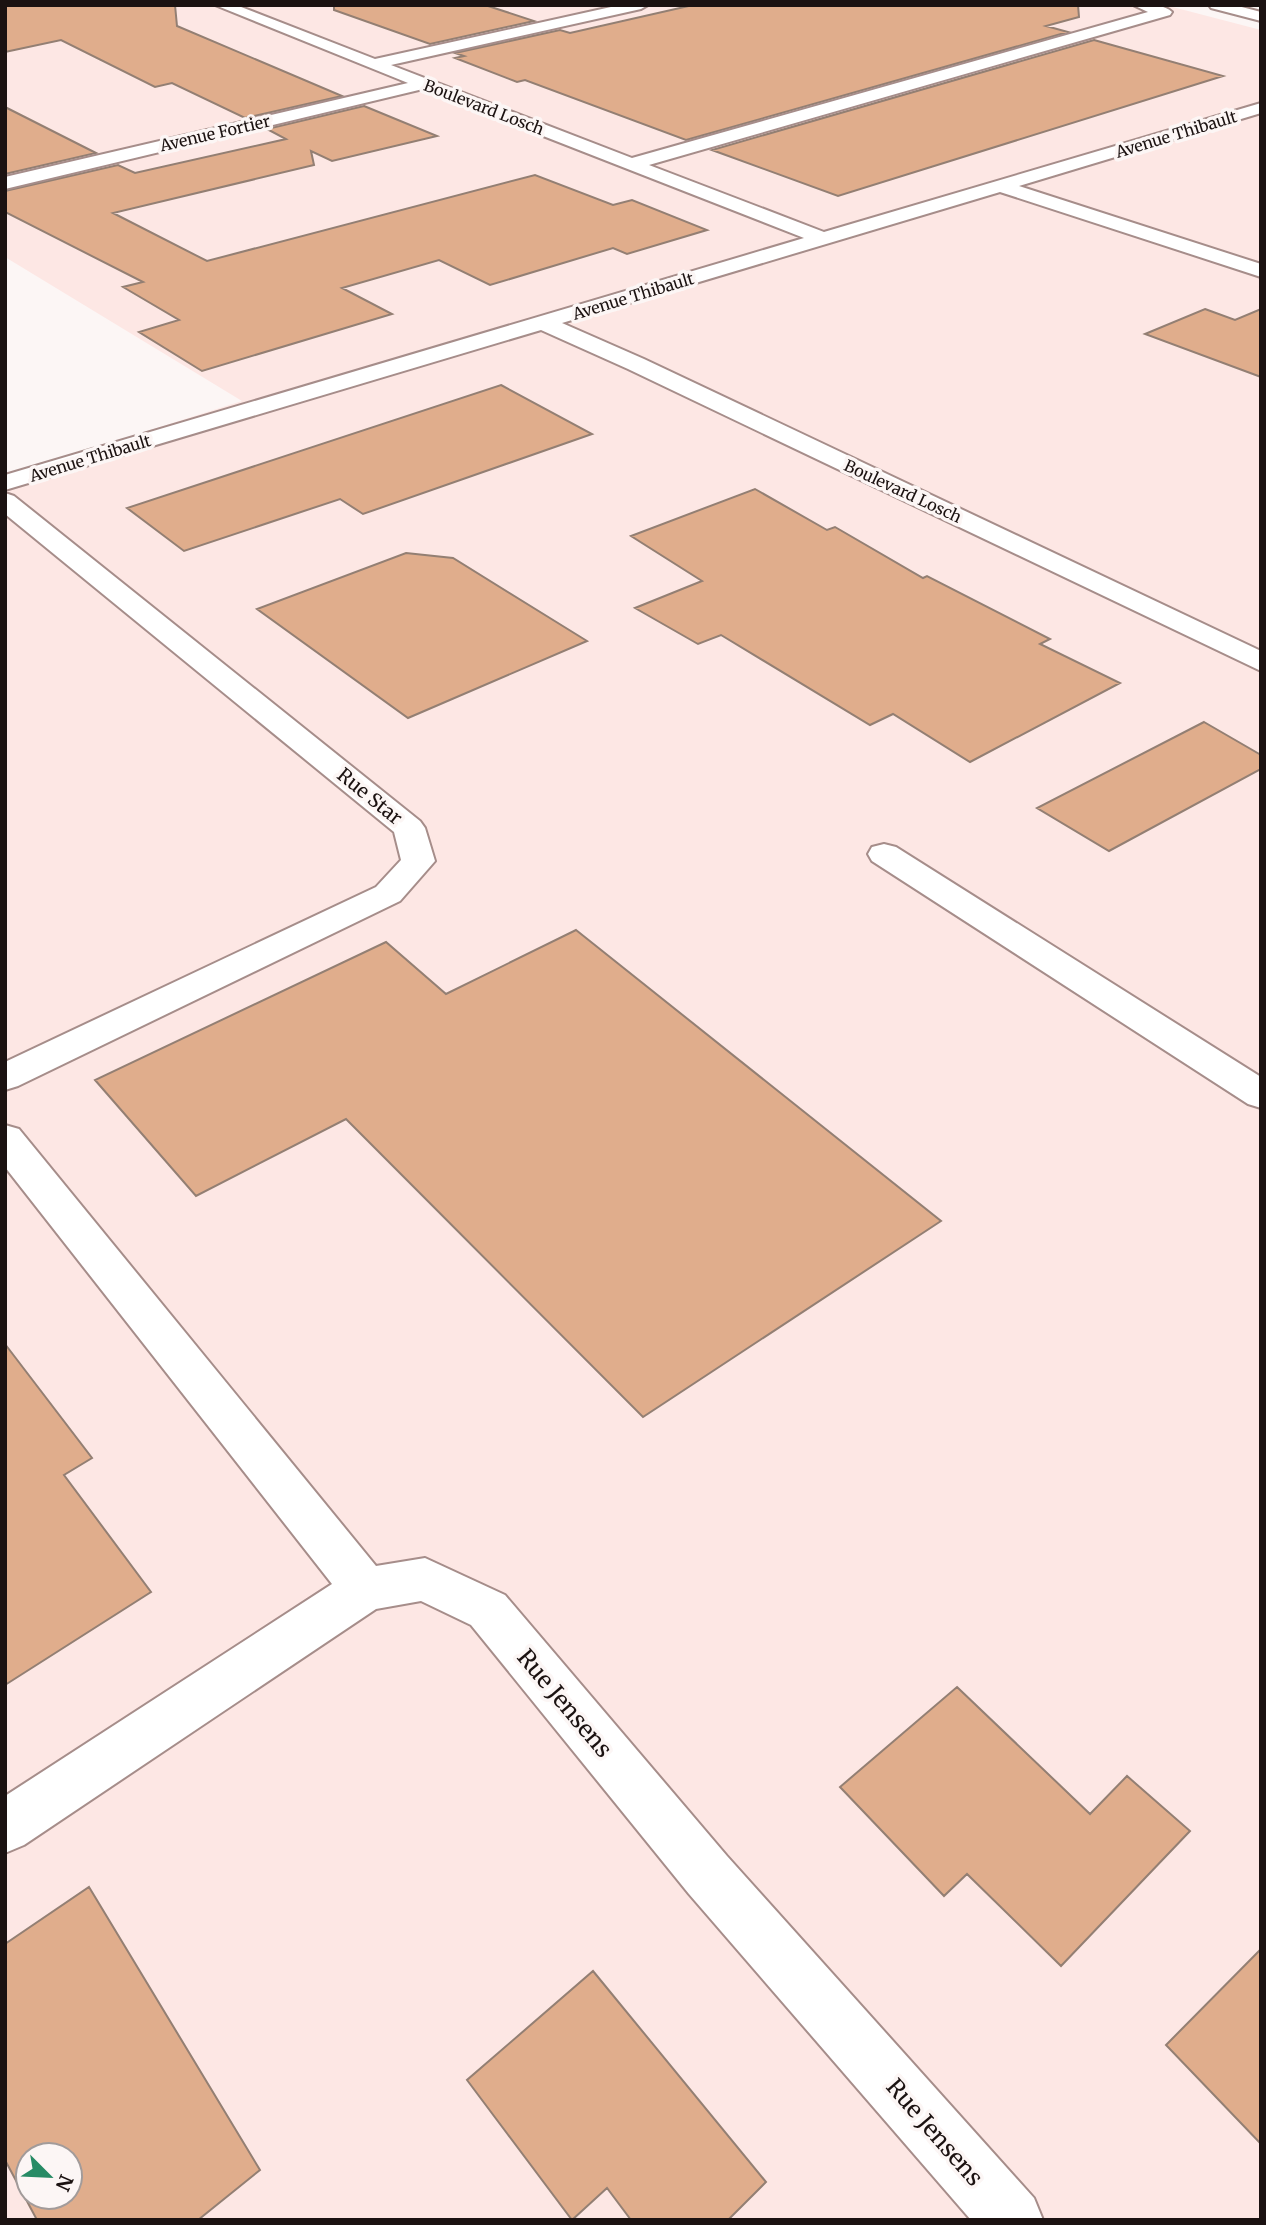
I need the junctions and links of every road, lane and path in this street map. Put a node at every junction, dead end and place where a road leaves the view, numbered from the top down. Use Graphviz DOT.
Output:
graph roads {
  1 [pos="222,5"];
  2 [pos="641,5"];
  3 [pos="1140,5"];
  4 [pos="1216,5"];
  5 [pos="269,8"];
  6 [pos="243,13"];
  7 [pos="1261,17"];
  8 [pos="374,64"];
  9 [pos="424,84"];
  10 [pos="1261,108"];
  11 [pos="631,164"];
  12 [pos="5,183"];
  13 [pos="1000,186"];
  14 [pos="824,239"];
  15 [pos="1261,271"];
  16 [pos="543,323"];
  17 [pos="5,484"];
  18 [pos="5,501"];
  19 [pos="1261,662"];
  20 [pos="884,854"];
  21 [pos="5,1077"];
  22 [pos="1261,1095"];
  23 [pos="5,1139"];
  24 [pos="365,1589"];
  25 [pos="5,1827"];
  26 [pos="1012,2220"];
  1 -- 6 [label="street, Boulevard Losch"];
  2 -- 8 [label="street"];
  3 -- 11 [label="street"];
  4 -- 7 [label="street"];
  5 -- 6 [label="street"];
  6 -- 8 [label="street, Boulevard Losch"];
  8 -- 9 [label="street, Boulevard Losch"];
  9 -- 11 [label="street, Boulevard Losch"];
  9 -- 12 [label="street, Avenue Fortier"];
  10 -- 13 [label="street, Avenue Thibault"];
  11 -- 14 [label="street, Boulevard Losch"];
  13 -- 14 [label="street, Avenue Thibault"];
  13 -- 15 [label="street"];
  14 -- 16 [label="street, Avenue Thibault"];
  16 -- 17 [label="street, Avenue Thibault"];
  16 -- 19 [label="street, Boulevard Losch"];
  18 -- 21 [label="street, Rue Star"];
  20 -- 22 [label="street"];
  23 -- 24 [label="street"];
  24 -- 25 [label="street, Rue Jensens"];
  24 -- 26 [label="street, Rue Jensens"];
}
